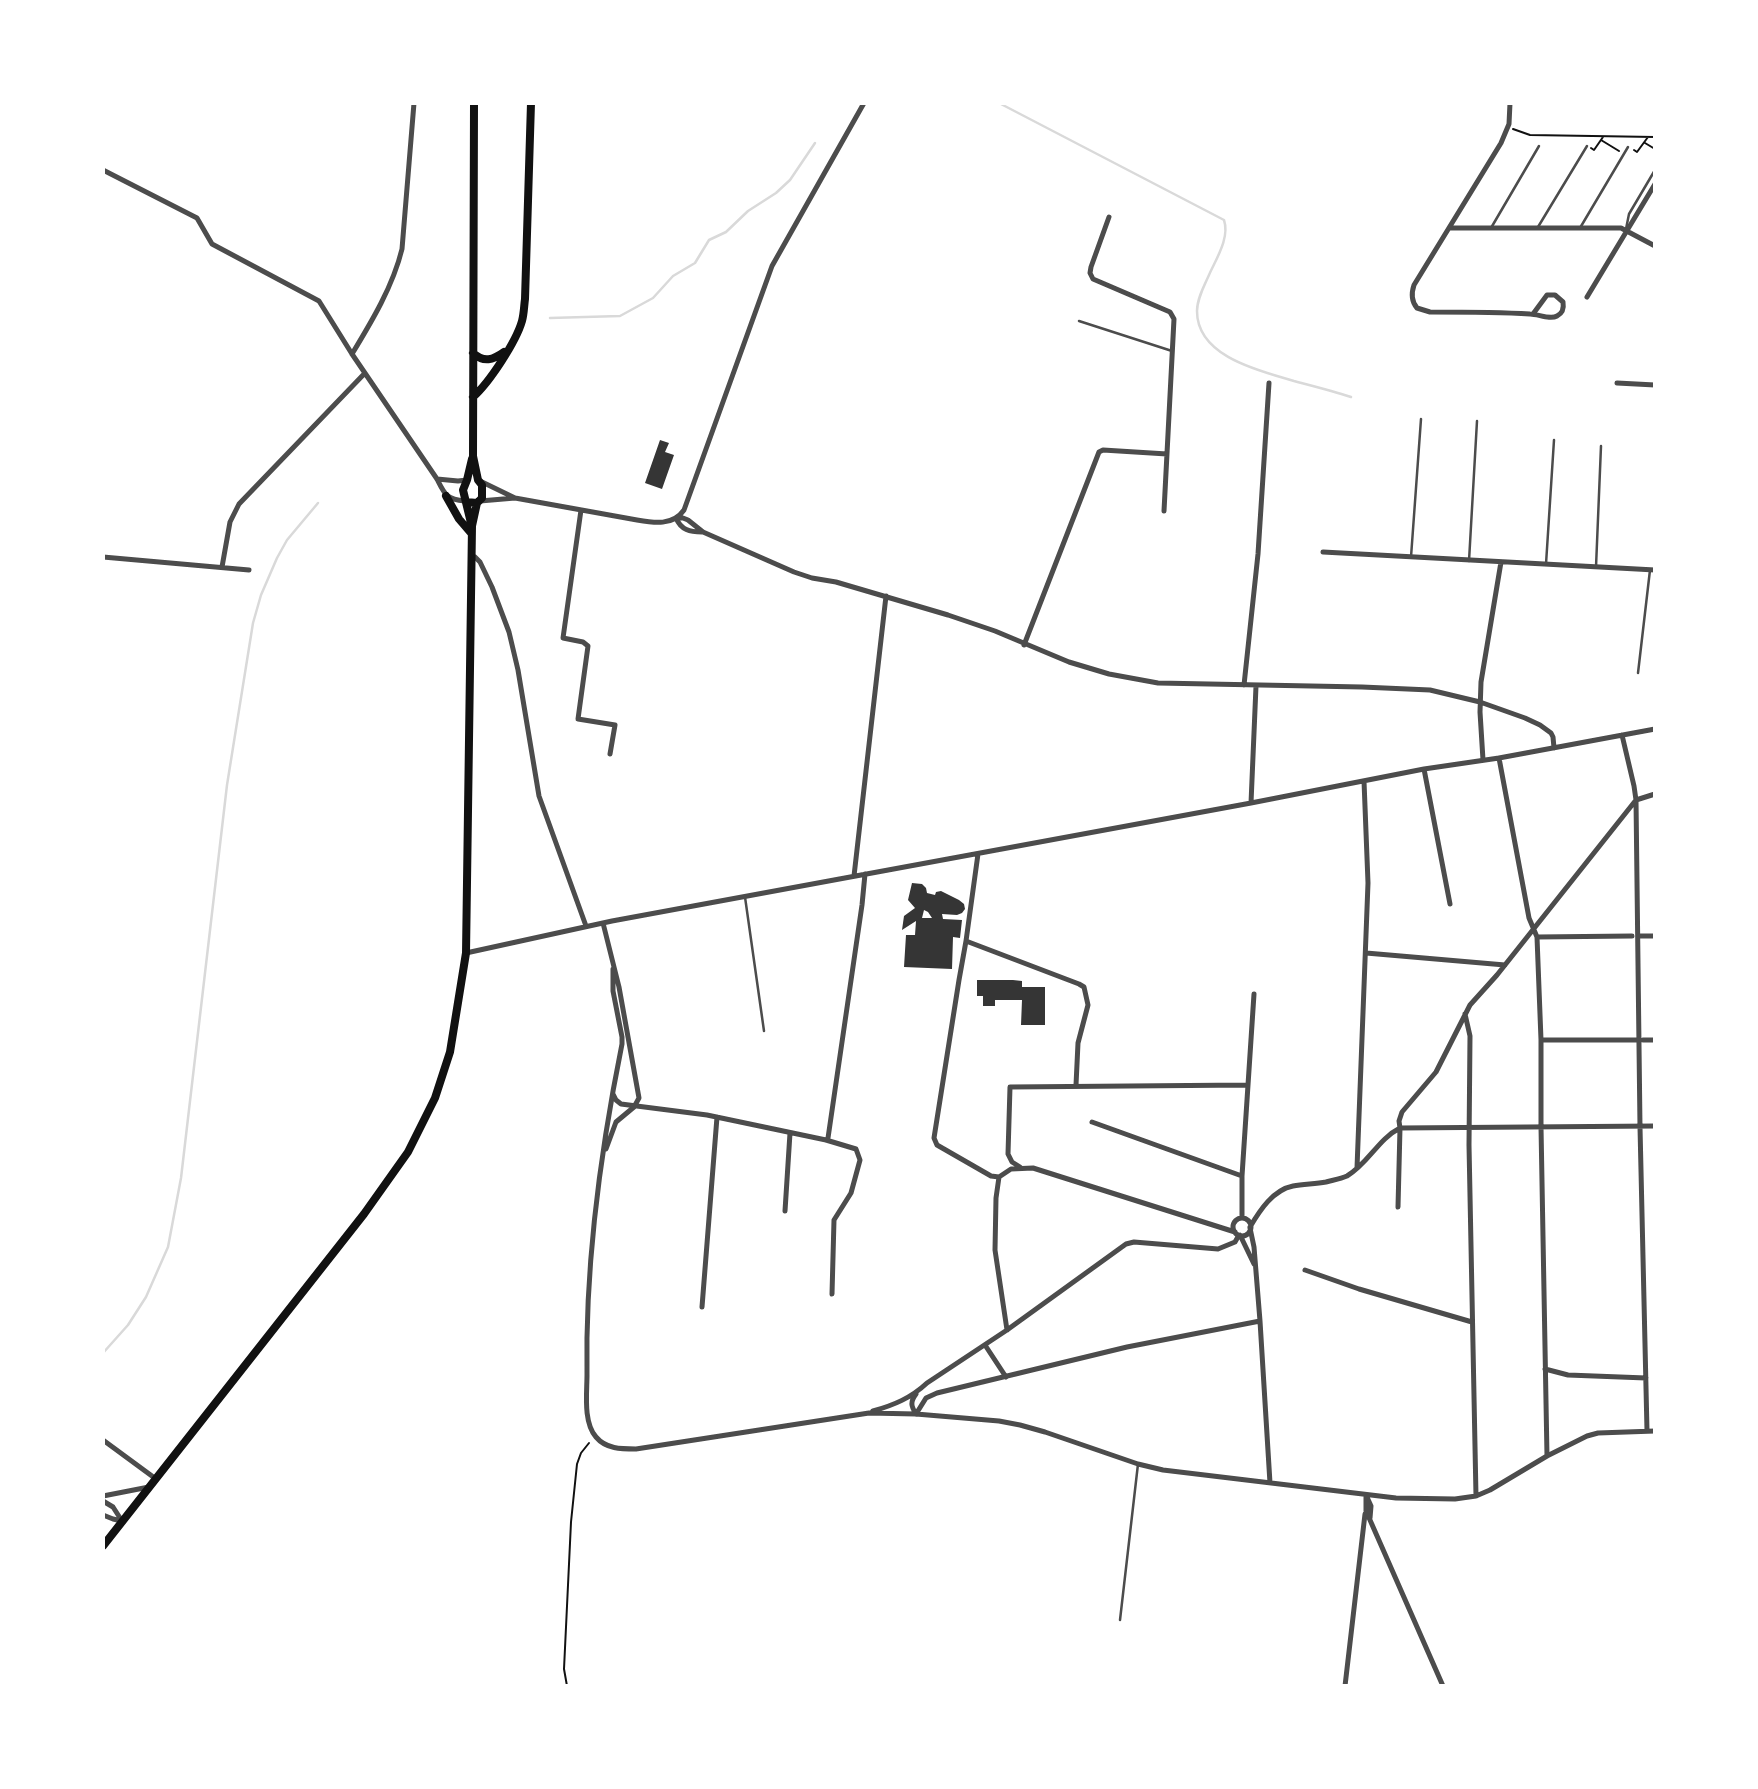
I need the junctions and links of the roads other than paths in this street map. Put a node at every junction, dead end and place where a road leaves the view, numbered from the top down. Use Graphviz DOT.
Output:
graph roads {
  1 [pos="414,103"];
  2 [pos="474,103"];
  3 [pos="531,103"];
  4 [pos="864,103"];
  5 [pos="1510,103"];
  6 [pos="1539,146"];
  7 [pos="1587,146"];
  8 [pos="1628,147"];
  9 [pos="103,170"];
  10 [pos="1655,170"];
  11 [pos="1655,184"];
  12 [pos="1109,217"];
  13 [pos="1449,228"];
  14 [pos="1491,228"];
  15 [pos="1537,228"];
  16 [pos="1580,228"];
  17 [pos="1626,230"];
  18 [pos="1655,246"];
  19 [pos="1587,297"];
  20 [pos="1533,314"];
  21 [pos="1079,321"];
  22 [pos="507,350"];
  23 [pos="1172,351"];
  24 [pos="473,353"];
  25 [pos="352,354"];
  26 [pos="365,373"];
  27 [pos="1269,383"];
  28 [pos="1617,383"];
  29 [pos="1655,385"];
  30 [pos="473,397"];
  31 [pos="1421,419"];
  32 [pos="1477,421"];
  33 [pos="1555,440"];
  34 [pos="1601,446"];
  35 [pos="1167,454"];
  36 [pos="473,456"];
  37 [pos="437,479"];
  38 [pos="467,480"];
  39 [pos="479,481"];
  40 [pos="446,496"];
  41 [pos="515,498"];
  42 [pos="466,501"];
  43 [pos="478,502"];
  44 [pos="581,510"];
  45 [pos="1164,511"];
  46 [pos="676,518"];
  47 [pos="471,529"];
  48 [pos="703,532"];
  49 [pos="1323,552"];
  50 [pos="471,556"];
  51 [pos="103,557"];
  52 [pos="1411,558"];
  53 [pos="1469,561"];
  54 [pos="1501,562"];
  55 [pos="1546,564"];
  56 [pos="222,567"];
  57 [pos="1596,567"];
  58 [pos="249,570"];
  59 [pos="1653,570"];
  60 [pos="886,596"];
  61 [pos="1024,645"];
  62 [pos="1638,673"];
  63 [pos="1244,685"];
  64 [pos="1256,686"];
  65 [pos="1480,702"];
  66 [pos="1655,729"];
  67 [pos="1622,735"];
  68 [pos="1554,748"];
  69 [pos="610,754"];
  70 [pos="1499,758"];
  71 [pos="1483,760"];
  72 [pos="1424,769"];
  73 [pos="1364,781"];
  74 [pos="1655,794"];
  75 [pos="1636,800"];
  76 [pos="1251,803"];
  77 [pos="978,854"];
  78 [pos="865,874"];
  79 [pos="854,876"];
  80 [pos="745,897"];
  81 [pos="1450,904"];
  82 [pos="603,923"];
  83 [pos="586,926"];
  84 [pos="1533,928"];
  85 [pos="1635,936"];
  86 [pos="1655,936"];
  87 [pos="1537,937"];
  88 [pos="966,941"];
  89 [pos="466,953"];
  90 [pos="1366,953"];
  91 [pos="1504,965"];
  92 [pos="613,969"];
  93 [pos="1254,994"];
  94 [pos="1465,1014"];
  95 [pos="764,1031"];
  96 [pos="1542,1040"];
  97 [pos="1641,1040"];
  98 [pos="1655,1040"];
  99 [pos="619,1058"];
  100 [pos="633,1061"];
  101 [pos="1076,1085"];
  102 [pos="1248,1085"];
  103 [pos="613,1094"];
  104 [pos="634,1107"];
  105 [pos="717,1118"];
  106 [pos="1092,1122"];
  107 [pos="1655,1126"];
  108 [pos="1541,1127"];
  109 [pos="1640,1127"];
  110 [pos="1400,1128"];
  111 [pos="1470,1128"];
  112 [pos="790,1133"];
  113 [pos="826,1140"];
  114 [pos="602,1159"];
  115 [pos="1020,1167"];
  116 [pos="1357,1168"];
  117 [pos="1242,1175"];
  118 [pos="999,1177"];
  119 [pos="1398,1207"];
  120 [pos="785,1211"];
  121 [pos="1242,1218"];
  122 [pos="1251,1227"];
  123 [pos="1238,1234"];
  124 [pos="1255,1266"];
  125 [pos="1305,1270"];
  126 [pos="832,1294"];
  127 [pos="702,1307"];
  128 [pos="1260,1321"];
  129 [pos="1472,1322"];
  130 [pos="1007,1329"];
  131 [pos="985,1345"];
  132 [pos="1545,1369"];
  133 [pos="1006,1377"];
  134 [pos="1646,1378"];
  135 [pos="917,1393"];
  136 [pos="869,1413"];
  137 [pos="916,1414"];
  138 [pos="1647,1431"];
  139 [pos="1655,1431"];
  140 [pos="103,1440"];
  141 [pos="1546,1456"];
  142 [pos="1138,1464"];
  143 [pos="156,1479"];
  144 [pos="1270,1483"];
  145 [pos="149,1486"];
  146 [pos="1366,1495"];
  147 [pos="1476,1496"];
  148 [pos="103,1499"];
  149 [pos="1366,1511"];
  150 [pos="103,1515"];
  151 [pos="1370,1520"];
  152 [pos="122,1521"];
  153 [pos="103,1546"];
  154 [pos="1120,1620"];
  155 [pos="1345,1686"];
  156 [pos="1443,1686"];
  1 -- 25 [label="street"];
  2 -- 24 [label="main road"];
  3 -- 22 [label="main road"];
  4 -- 46 [label="street"];
  5 -- 13 [label="street"];
  6 -- 14 [label="lane"];
  7 -- 15 [label="lane"];
  8 -- 16 [label="lane"];
  9 -- 25 [label="street"];
  10 -- 17 [label="lane"];
  11 -- 17 [label="street"];
  12 -- 23 [label="street"];
  13 -- 14 [label="street"];
  13 -- 20 [label="street"];
  14 -- 15 [label="street"];
  15 -- 16 [label="street"];
  16 -- 17 [label="street"];
  17 -- 18 [label="street"];
  17 -- 19 [label="street"];
  20 -- 20 [label="street"];
  21 -- 23 [label="lane"];
  22 -- 24 [label="main road"];
  22 -- 30 [label="main road"];
  23 -- 35 [label="street"];
  24 -- 30 [label="main road"];
  25 -- 26 [label="street"];
  26 -- 37 [label="street"];
  26 -- 56 [label="street"];
  27 -- 63 [label="street"];
  28 -- 29 [label="street"];
  30 -- 36 [label="main road"];
  31 -- 52 [label="lane"];
  32 -- 53 [label="lane"];
  33 -- 55 [label="lane"];
  34 -- 57 [label="lane"];
  35 -- 45 [label="street"];
  35 -- 61 [label="street"];
  36 -- 38 [label="main road"];
  36 -- 39 [label="main road"];
  37 -- 38 [label="street"];
  37 -- 40 [label="street"];
  38 -- 39 [label="main road"];
  38 -- 42 [label="main road"];
  39 -- 41 [label="street"];
  39 -- 43 [label="main road"];
  40 -- 42 [label="street"];
  40 -- 47 [label="main road"];
  41 -- 43 [label="street"];
  41 -- 44 [label="street"];
  42 -- 43 [label="main road"];
  42 -- 47 [label="main road"];
  43 -- 47 [label="main road"];
  44 -- 46 [label="street"];
  44 -- 69 [label="street"];
  46 -- 48 [label="street"];
  46 -- 48 [label="street"];
  47 -- 50 [label="main road"];
  48 -- 60 [label="street"];
  49 -- 52 [label="street"];
  50 -- 83 [label="street"];
  50 -- 89 [label="main road"];
  51 -- 56 [label="street"];
  52 -- 53 [label="street"];
  53 -- 54 [label="street"];
  54 -- 55 [label="street"];
  54 -- 65 [label="street"];
  55 -- 57 [label="street"];
  56 -- 58 [label="street"];
  57 -- 59 [label="street"];
  59 -- 62 [label="lane"];
  60 -- 61 [label="street"];
  60 -- 79 [label="street"];
  61 -- 63 [label="street"];
  63 -- 64 [label="street"];
  64 -- 65 [label="street"];
  64 -- 76 [label="street"];
  65 -- 68 [label="street"];
  65 -- 71 [label="street"];
  66 -- 67 [label="street"];
  67 -- 68 [label="street"];
  67 -- 75 [label="street"];
  68 -- 70 [label="street"];
  70 -- 71 [label="street"];
  70 -- 84 [label="street"];
  71 -- 72 [label="street"];
  72 -- 73 [label="street"];
  72 -- 81 [label="street"];
  73 -- 76 [label="street"];
  73 -- 90 [label="street"];
  74 -- 75 [label="street"];
  75 -- 84 [label="street"];
  75 -- 85 [label="street"];
  76 -- 77 [label="street"];
  77 -- 78 [label="street"];
  77 -- 88 [label="street"];
  78 -- 79 [label="street"];
  78 -- 113 [label="street"];
  79 -- 80 [label="street"];
  80 -- 82 [label="street"];
  80 -- 95 [label="lane"];
  82 -- 83 [label="street"];
  82 -- 92 [label="street"];
  83 -- 89 [label="street"];
  84 -- 87 [label="street"];
  84 -- 91 [label="street"];
  85 -- 86 [label="street"];
  85 -- 87 [label="street"];
  85 -- 97 [label="street"];
  87 -- 96 [label="street"];
  88 -- 101 [label="street"];
  88 -- 118 [label="street"];
  89 -- 143 [label="main road"];
  90 -- 91 [label="street"];
  90 -- 116 [label="street"];
  91 -- 94 [label="street"];
  92 -- 99 [label="street"];
  92 -- 100 [label="street"];
  93 -- 102 [label="street"];
  94 -- 110 [label="street"];
  94 -- 111 [label="street"];
  96 -- 97 [label="street"];
  96 -- 108 [label="street"];
  97 -- 98 [label="street"];
  97 -- 109 [label="street"];
  99 -- 100 [label="street"];
  99 -- 103 [label="street"];
  100 -- 104 [label="street"];
  101 -- 102 [label="street"];
  101 -- 115 [label="street"];
  102 -- 117 [label="street"];
  103 -- 104 [label="street"];
  103 -- 114 [label="street"];
  104 -- 105 [label="street"];
  104 -- 114 [label="street"];
  105 -- 112 [label="street"];
  105 -- 127 [label="street"];
  106 -- 117 [label="street"];
  107 -- 109 [label="street"];
  108 -- 109 [label="street"];
  108 -- 111 [label="street"];
  108 -- 132 [label="street"];
  109 -- 134 [label="street"];
  110 -- 111 [label="street"];
  110 -- 116 [label="street"];
  110 -- 119 [label="street"];
  111 -- 129 [label="street"];
  112 -- 113 [label="street"];
  112 -- 120 [label="street"];
  113 -- 126 [label="street"];
  114 -- 136 [label="street"];
  115 -- 118 [label="street"];
  115 -- 123 [label="street"];
  116 -- 122 [label="street"];
  117 -- 121 [label="street"];
  118 -- 130 [label="street"];
  121 -- 122 [label="street"];
  121 -- 123 [label="street"];
  122 -- 123 [label="street"];
  122 -- 124 [label="street"];
  123 -- 124 [label="street"];
  123 -- 130 [label="street"];
  124 -- 128 [label="street"];
  125 -- 129 [label="street"];
  128 -- 133 [label="street"];
  128 -- 144 [label="street"];
  129 -- 147 [label="street"];
  130 -- 131 [label="street"];
  131 -- 133 [label="street"];
  131 -- 135 [label="street"];
  132 -- 134 [label="street"];
  132 -- 141 [label="street"];
  133 -- 137 [label="street"];
  134 -- 138 [label="street"];
  135 -- 136 [label="street"];
  135 -- 137 [label="street"];
  136 -- 137 [label="street"];
  137 -- 142 [label="street"];
  138 -- 139 [label="street"];
  138 -- 141 [label="street"];
  140 -- 143 [label="street"];
  141 -- 147 [label="street"];
  142 -- 144 [label="street"];
  142 -- 154 [label="lane"];
  143 -- 145 [label="main road"];
  144 -- 146 [label="street"];
  145 -- 148 [label="street"];
  145 -- 152 [label="main road"];
  146 -- 147 [label="street"];
  146 -- 149 [label="street"];
  146 -- 151 [label="street"];
  148 -- 152 [label="street"];
  149 -- 151 [label="street"];
  149 -- 155 [label="street"];
  150 -- 152 [label="street"];
  151 -- 156 [label="street"];
  152 -- 153 [label="main road"];
}
